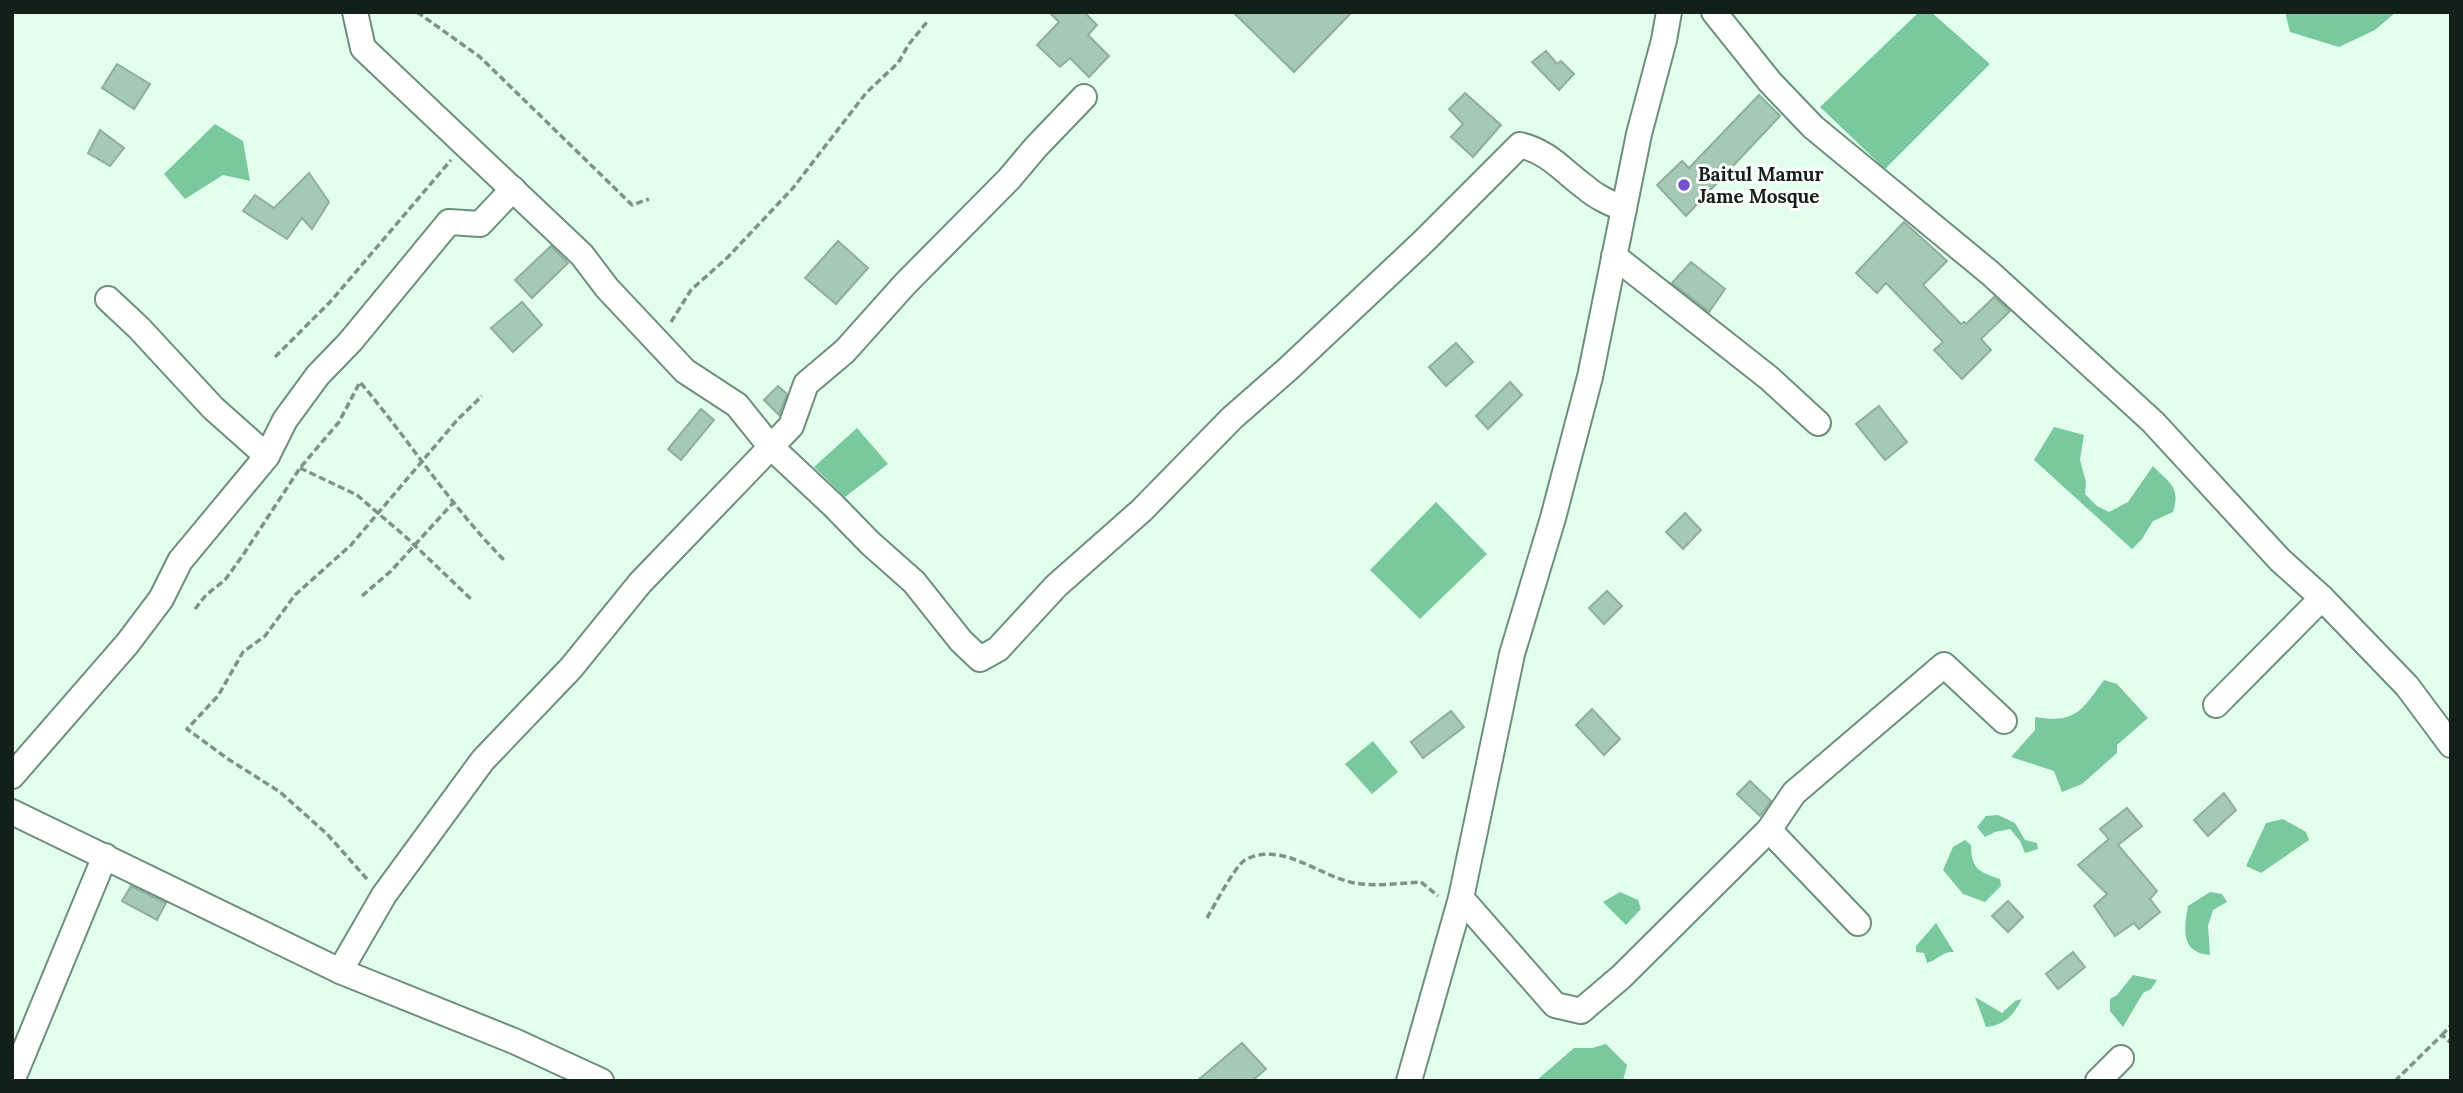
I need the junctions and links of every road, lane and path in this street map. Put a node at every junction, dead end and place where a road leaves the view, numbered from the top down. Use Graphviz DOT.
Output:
graph roads {
  1 [pos="355,12"];
  2 [pos="417,12"];
  3 [pos="1669,12"];
  4 [pos="1714,12"];
  5 [pos="928,22"];
  6 [pos="1084,97"];
  7 [pos="466,145"];
  8 [pos="513,189"];
  9 [pos="649,199"];
  10 [pos="1624,208"];
  11 [pos="1614,256"];
  12 [pos="108,299"];
  13 [pos="656,339"];
  14 [pos="275,357"];
  15 [pos="482,396"];
  16 [pos="1818,423"];
  17 [pos="770,446"];
  18 [pos="267,456"];
  19 [pos="300,468"];
  20 [pos="453,503"];
  21 [pos="506,562"];
  22 [pos="362,596"];
  23 [pos="2322,598"];
  24 [pos="472,600"];
  25 [pos="195,609"];
  26 [pos="2216,705"];
  27 [pos="2004,721"];
  28 [pos="2446,728"];
  29 [pos="12,776"];
  30 [pos="12,812"];
  31 [pos="1769,830"];
  32 [pos="105,856"];
  33 [pos="384,895"];
  34 [pos="1459,905"];
  35 [pos="1207,918"];
  36 [pos="1858,923"];
  37 [pos="340,971"];
  38 [pos="2451,1025"];
  39 [pos="2442,1035"];
  40 [pos="2451,1043"];
  41 [pos="2120,1058"];
  42 [pos="12,1081"];
  43 [pos="601,1081"];
  44 [pos="1409,1081"];
  45 [pos="2098,1081"];
  46 [pos="2395,1081"];
  1 -- 7 [label="street"];
  2 -- 9 [label="path"];
  3 -- 10 [label="street"];
  4 -- 23 [label="street"];
  5 -- 13 [label="path"];
  6 -- 17 [label="street"];
  7 -- 8 [label="street"];
  7 -- 14 [label="path"];
  8 -- 13 [label="street"];
  8 -- 18 [label="street"];
  10 -- 11 [label="street"];
  10 -- 17 [label="street"];
  11 -- 16 [label="street"];
  11 -- 34 [label="street"];
  12 -- 18 [label="street"];
  13 -- 17 [label="street"];
  15 -- 33 [label="path"];
  17 -- 33 [label="street"];
  18 -- 29 [label="street"];
  19 -- 20 [label="path"];
  19 -- 24 [label="path"];
  19 -- 25 [label="path"];
  20 -- 21 [label="path"];
  20 -- 22 [label="path"];
  23 -- 26 [label="street"];
  23 -- 28 [label="street"];
  27 -- 31 [label="street"];
  30 -- 32 [label="street"];
  31 -- 34 [label="street"];
  31 -- 36 [label="street"];
  32 -- 37 [label="street"];
  32 -- 42 [label="street"];
  33 -- 37 [label="street"];
  34 -- 35 [label="path"];
  34 -- 44 [label="street"];
  37 -- 43 [label="street"];
  38 -- 39 [label="path"];
  39 -- 40 [label="path"];
  39 -- 46 [label="path"];
  41 -- 45 [label="street"];
}
